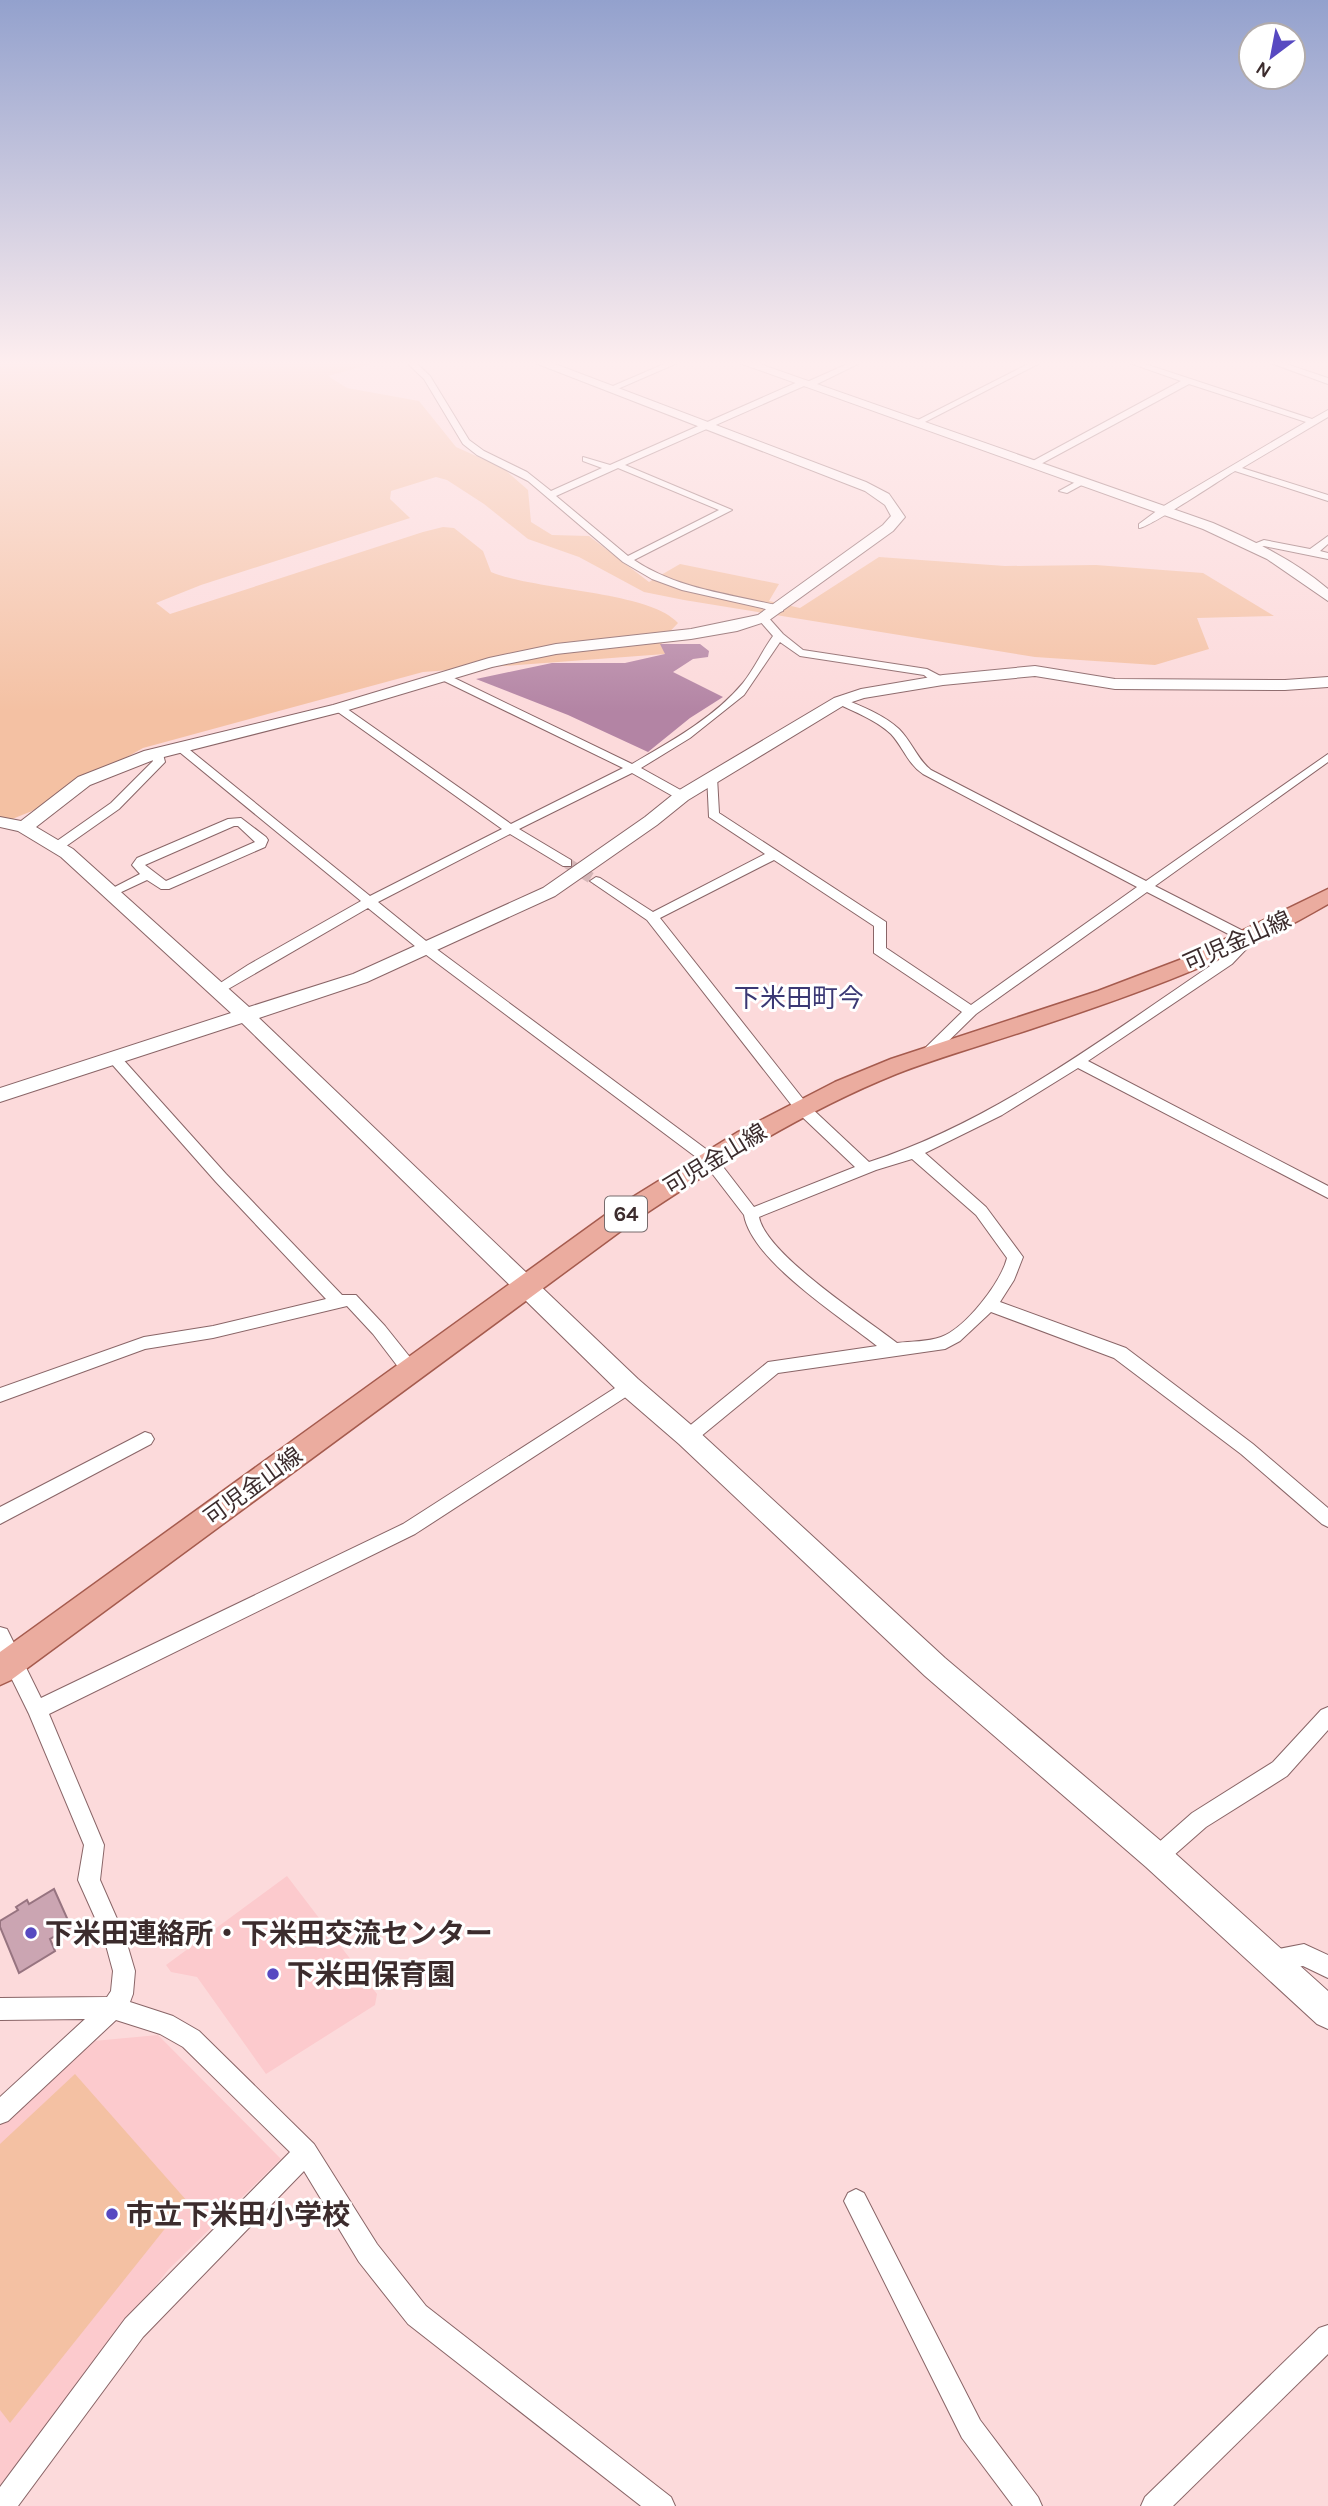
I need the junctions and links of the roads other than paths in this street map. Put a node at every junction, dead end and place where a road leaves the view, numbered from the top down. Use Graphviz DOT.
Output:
graph roads {
  1 [pos="530,478"];
  2 [pos="590,478"];
  3 [pos="644,478"];
  4 [pos="843,478"];
  5 [pos="1075,478"];
  6 [pos="1218,478"];
  7 [pos="1265,478"];
  8 [pos="1084,481"];
  9 [pos="1064,491"];
  10 [pos="550,495"];
  11 [pos="1328,498"];
  12 [pos="1166,510"];
  13 [pos="1142,526"];
  14 [pos="1328,539"];
  15 [pos="1254,546"];
  16 [pos="1312,553"];
  17 [pos="1328,556"];
  18 [pos="627,560"];
  19 [pos="1328,597"];
  20 [pos="779,609"];
  21 [pos="764,618"];
  22 [pos="779,636"];
  23 [pos="444,677"];
  24 [pos="943,680"];
  25 [pos="1328,682"];
  26 [pos="841,701"];
  27 [pos="339,708"];
  28 [pos="181,748"];
  29 [pos="158,754"];
  30 [pos="1328,757"];
  31 [pos="634,769"];
  32 [pos="711,778"];
  33 [pos="682,796"];
  34 [pos="0,822"];
  35 [pos="24,827"];
  36 [pos="510,829"];
  37 [pos="58,846"];
  38 [pos="773,855"];
  39 [pos="567,863"];
  40 [pos="148,875"];
  41 [pos="596,881"];
  42 [pos="1149,886"];
  43 [pos="111,892"];
  44 [pos="1328,895"];
  45 [pos="369,900"];
  46 [pos="652,917"];
  47 [pos="1248,939"];
  48 [pos="426,948"];
  49 [pos="218,989"];
  50 [pos="971,1011"];
  51 [pos="243,1014"];
  52 [pos="924,1057"];
  53 [pos="115,1059"];
  54 [pos="1077,1062"];
  55 [pos="0,1094"];
  56 [pos="802,1108"];
  57 [pos="914,1152"];
  58 [pos="709,1159"];
  59 [pos="866,1168"];
  60 [pos="1326,1186"];
  61 [pos="751,1214"];
  62 [pos="525,1287"];
  63 [pos="338,1301"];
  64 [pos="987,1304"];
  65 [pos="894,1350"];
  66 [pos="411,1371"];
  67 [pos="629,1386"];
  68 [pos="0,1395"];
  69 [pos="688,1437"];
  70 [pos="145,1439"];
  71 [pos="0,1516"];
  72 [pos="1328,1519"];
  73 [pos="0,1635"];
  74 [pos="6,1666"];
  75 [pos="37,1710"];
  76 [pos="1328,1716"];
  77 [pos="1157,1857"];
  78 [pos="1268,1961"];
  79 [pos="1328,1967"];
  80 [pos="113,2008"];
  81 [pos="0,2010"];
  82 [pos="1328,2013"];
  83 [pos="0,2113"];
  84 [pos="306,2152"];
  85 [pos="856,2201"];
  86 [pos="1328,2337"];
  87 [pos="2,2506"];
  88 [pos="662,2506"];
  89 [pos="1030,2506"];
  90 [pos="1154,2506"];
  1 -- 10 [label="street"];
  2 -- 10 [label="street"];
  3 -- 18 [label="street"];
  4 -- 20 [label="street"];
  5 -- 8 [label="street"];
  6 -- 12 [label="street"];
  7 -- 11 [label="street"];
  8 -- 9 [label="street"];
  8 -- 12 [label="street"];
  10 -- 18 [label="street"];
  12 -- 13 [label="street"];
  12 -- 15 [label="street"];
  14 -- 16 [label="street"];
  15 -- 16 [label="street"];
  15 -- 19 [label="street"];
  16 -- 17 [label="street"];
  18 -- 20 [label="street"];
  20 -- 21 [label="street"];
  21 -- 22 [label="street"];
  21 -- 23 [label="street"];
  22 -- 24 [label="street"];
  22 -- 31 [label="street"];
  23 -- 27 [label="street"];
  23 -- 31 [label="street"];
  24 -- 25 [label="street"];
  24 -- 26 [label="street"];
  26 -- 32 [label="street"];
  26 -- 42 [label="street"];
  27 -- 28 [label="street"];
  27 -- 36 [label="street"];
  28 -- 29 [label="street"];
  28 -- 45 [label="street"];
  29 -- 35 [label="street"];
  29 -- 37 [label="street"];
  30 -- 42 [label="street"];
  31 -- 33 [label="street"];
  31 -- 36 [label="street"];
  32 -- 33 [label="street"];
  32 -- 38 [label="street"];
  33 -- 48 [label="street"];
  34 -- 35 [label="street"];
  35 -- 37 [label="street"];
  36 -- 39 [label="street"];
  36 -- 45 [label="street"];
  37 -- 43 [label="street"];
  38 -- 46 [label="street"];
  38 -- 50 [label="street"];
  40 -- 40 [label="street"];
  40 -- 43 [label="street"];
  41 -- 46 [label="street"];
  42 -- 47 [label="street"];
  42 -- 50 [label="street"];
  43 -- 49 [label="street"];
  44 -- 47 [label="main road, 可児金山線 / 64"];
  45 -- 48 [label="street"];
  45 -- 49 [label="street"];
  46 -- 56 [label="street"];
  47 -- 52 [label="main road, 可児金山線 / 64"];
  47 -- 54 [label="street"];
  48 -- 51 [label="street"];
  48 -- 58 [label="street"];
  49 -- 51 [label="street"];
  50 -- 52 [label="street"];
  51 -- 53 [label="street"];
  51 -- 62 [label="street"];
  52 -- 56 [label="main road, 可児金山線 / 64"];
  53 -- 55 [label="street"];
  53 -- 63 [label="street"];
  54 -- 57 [label="street"];
  54 -- 60 [label="street"];
  56 -- 58 [label="main road, 可児金山線 / 64"];
  56 -- 59 [label="street"];
  57 -- 59 [label="street"];
  57 -- 64 [label="street"];
  58 -- 61 [label="street"];
  58 -- 62 [label="main road, 可児金山線 / 64"];
  59 -- 61 [label="street"];
  61 -- 65 [label="street"];
  62 -- 66 [label="main road, 可児金山線 / 64"];
  62 -- 67 [label="street"];
  63 -- 66 [label="street"];
  63 -- 68 [label="street"];
  64 -- 65 [label="street"];
  64 -- 72 [label="street"];
  65 -- 69 [label="street"];
  66 -- 74 [label="main road, 可児金山線 / 64"];
  67 -- 69 [label="street"];
  67 -- 75 [label="street"];
  69 -- 77 [label="street"];
  70 -- 71 [label="street"];
  73 -- 74 [label="street"];
  74 -- 75 [label="street"];
  75 -- 80 [label="street"];
  76 -- 77 [label="street"];
  77 -- 78 [label="street"];
  78 -- 79 [label="street"];
  78 -- 82 [label="street"];
  80 -- 81 [label="street"];
  80 -- 83 [label="street"];
  80 -- 84 [label="street"];
  84 -- 87 [label="street"];
  84 -- 88 [label="street"];
  85 -- 89 [label="street"];
  86 -- 90 [label="street"];
}
